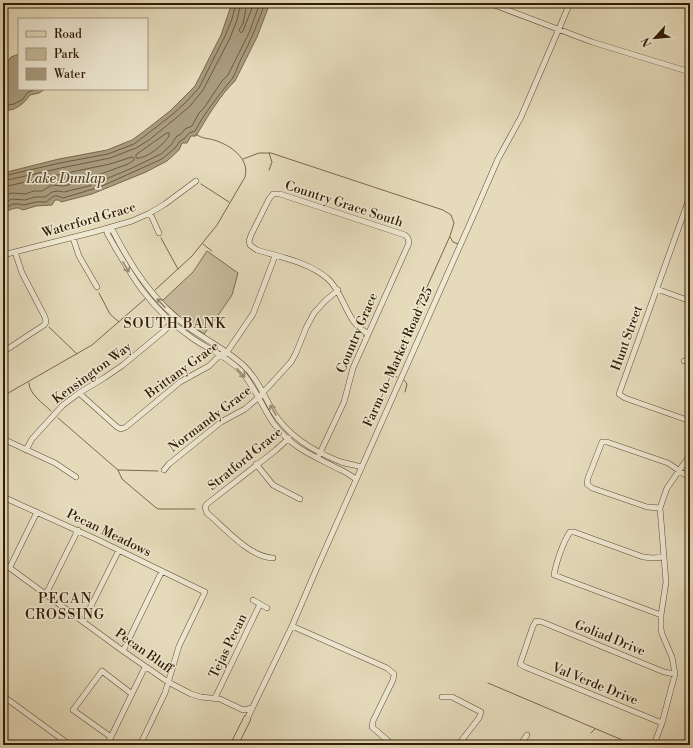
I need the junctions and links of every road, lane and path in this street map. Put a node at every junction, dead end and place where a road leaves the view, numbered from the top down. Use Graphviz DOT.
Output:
graph roads {
  1 [pos="489,3"];
  2 [pos="570,3"];
  3 [pos="560,29"];
  4 [pos="690,72"];
  5 [pos="196,181"];
  6 [pos="690,196"];
  7 [pos="150,213"];
  8 [pos="107,229"];
  9 [pos="159,233"];
  10 [pos="73,238"];
  11 [pos="408,238"];
  12 [pos="15,252"];
  13 [pos="3,255"];
  14 [pos="275,256"];
  15 [pos="97,287"];
  16 [pos="657,289"];
  17 [pos="338,290"];
  18 [pos="690,301"];
  19 [pos="174,320"];
  20 [pos="368,332"];
  21 [pos="3,352"];
  22 [pos="227,352"];
  23 [pos="220,355"];
  24 [pos="690,359"];
  25 [pos="684,361"];
  26 [pos="264,391"];
  27 [pos="79,393"];
  28 [pos="259,397"];
  29 [pos="690,421"];
  30 [pos="292,434"];
  31 [pos="3,439"];
  32 [pos="288,439"];
  33 [pos="26,450"];
  34 [pos="321,453"];
  35 [pos="690,455"];
  36 [pos="318,459"];
  37 [pos="345,463"];
  38 [pos="256,464"];
  39 [pos="362,467"];
  40 [pos="164,470"];
  41 [pos="342,470"];
  42 [pos="679,470"];
  43 [pos="76,477"];
  44 [pos="690,478"];
  45 [pos="356,479"];
  46 [pos="3,497"];
  47 [pos="300,499"];
  48 [pos="660,508"];
  49 [pos="38,512"];
  50 [pos="78,530"];
  51 [pos="120,550"];
  52 [pos="664,557"];
  53 [pos="273,558"];
  54 [pos="3,563"];
  55 [pos="10,568"];
  56 [pos="162,571"];
  57 [pos="46,594"];
  58 [pos="253,600"];
  59 [pos="260,604"];
  60 [pos="267,608"];
  61 [pos="661,614"];
  62 [pos="83,622"];
  63 [pos="292,626"];
  64 [pos="123,651"];
  65 [pos="520,664"];
  66 [pos="145,667"];
  67 [pos="675,674"];
  68 [pos="168,682"];
  69 [pos="132,694"];
  70 [pos="3,696"];
  71 [pos="442,697"];
  72 [pos="215,698"];
  73 [pos="252,708"];
  74 [pos="243,710"];
  75 [pos="247,719"];
  76 [pos="662,722"];
  77 [pos="527,735"];
  78 [pos="111,737"];
  79 [pos="656,744"];
  80 [pos="70,745"];
  81 [pos="107,745"];
  82 [pos="140,745"];
  83 [pos="234,745"];
  84 [pos="393,745"];
  85 [pos="458,745"];
  86 [pos="520,745"];
  1 -- 3 [label="street"];
  2 -- 3 [label="street, Farm-to-Market Road 725"];
  3 -- 4 [label="street"];
  3 -- 39 [label="street, Farm-to-Market Road 725"];
  5 -- 7 [label="street, Waterford Grace"];
  6 -- 16 [label="street, Hunt Street"];
  7 -- 8 [label="street, Waterford Grace"];
  7 -- 9 [label="street"];
  8 -- 10 [label="street, Waterford Grace"];
  8 -- 19 [label="street"];
  10 -- 12 [label="street, Waterford Grace"];
  10 -- 15 [label="street"];
  11 -- 14 [label="street, Country Grace South"];
  11 -- 20 [label="street, Country Grace"];
  12 -- 13 [label="street, Waterford Grace"];
  12 -- 21 [label="street"];
  14 -- 17 [label="street"];
  14 -- 22 [label="street, Brittany Grace"];
  16 -- 18 [label="street"];
  16 -- 29 [label="street, Hunt Street"];
  17 -- 20 [label="street"];
  17 -- 26 [label="street, Normandy Grace"];
  19 -- 22 [label="street"];
  19 -- 23 [label="street"];
  19 -- 27 [label="street, Kensington Way"];
  20 -- 34 [label="street, Country Grace"];
  22 -- 23 [label="street, Brittany Grace"];
  22 -- 26 [label="street"];
  23 -- 27 [label="street, Brittany Grace"];
  23 -- 28 [label="street, one-way"];
  24 -- 25 [label="street"];
  26 -- 28 [label="street, Normandy Grace"];
  30 -- 26 [label="street, one-way"];
  27 -- 33 [label="street, Kensington Way"];
  28 -- 32 [label="street"];
  28 -- 40 [label="street, Normandy Grace"];
  30 -- 32 [label="street, Stratford Grace"];
  30 -- 34 [label="street"];
  31 -- 33 [label="street"];
  32 -- 36 [label="street"];
  32 -- 38 [label="street, Stratford Grace"];
  33 -- 43 [label="street"];
  34 -- 36 [label="street, Country Grace"];
  34 -- 37 [label="street"];
  35 -- 42 [label="street"];
  36 -- 41 [label="street"];
  37 -- 39 [label="street"];
  37 -- 41 [label="street"];
  38 -- 47 [label="street"];
  38 -- 53 [label="street, Stratford Grace"];
  39 -- 45 [label="street, Farm-to-Market Road 725"];
  41 -- 45 [label="street"];
  42 -- 44 [label="street"];
  42 -- 48 [label="street"];
  42 -- 48 [label="street"];
  45 -- 63 [label="street, Farm-to-Market Road 725"];
  46 -- 49 [label="street, Pecan Meadows"];
  48 -- 52 [label="street"];
  49 -- 50 [label="street, Pecan Meadows"];
  49 -- 55 [label="street"];
  50 -- 51 [label="street, Pecan Meadows"];
  50 -- 57 [label="street"];
  51 -- 56 [label="street, Pecan Meadows"];
  51 -- 62 [label="street"];
  52 -- 61 [label="street"];
  52 -- 61 [label="street"];
  54 -- 55 [label="street, Pecan Bluff"];
  55 -- 57 [label="street, Pecan Bluff"];
  56 -- 64 [label="street"];
  56 -- 68 [label="street, Pecan Meadows"];
  57 -- 62 [label="street, Pecan Bluff"];
  58 -- 59 [label="street"];
  59 -- 60 [label="street"];
  59 -- 72 [label="street, Tejas Pecan"];
  61 -- 67 [label="street"];
  62 -- 64 [label="street, Pecan Bluff"];
  63 -- 73 [label="street, Farm-to-Market Road 725"];
  63 -- 84 [label="street"];
  64 -- 66 [label="street, Pecan Bluff"];
  65 -- 67 [label="street, Goliad Drive"];
  65 -- 76 [label="street, Val Verde Drive"];
  66 -- 68 [label="street, Pecan Bluff"];
  66 -- 69 [label="street"];
  67 -- 76 [label="street"];
  68 -- 72 [label="street, Pecan Bluff"];
  68 -- 82 [label="street"];
  69 -- 78 [label="street"];
  69 -- 78 [label="street"];
  70 -- 80 [label="street"];
  71 -- 85 [label="street"];
  72 -- 74 [label="street, Pecan Bluff"];
  73 -- 74 [label="street"];
  73 -- 75 [label="street, Farm-to-Market Road 725"];
  74 -- 75 [label="street"];
  75 -- 83 [label="main road"];
  76 -- 79 [label="street"];
  77 -- 86 [label="street"];
  78 -- 81 [label="street"];
}
